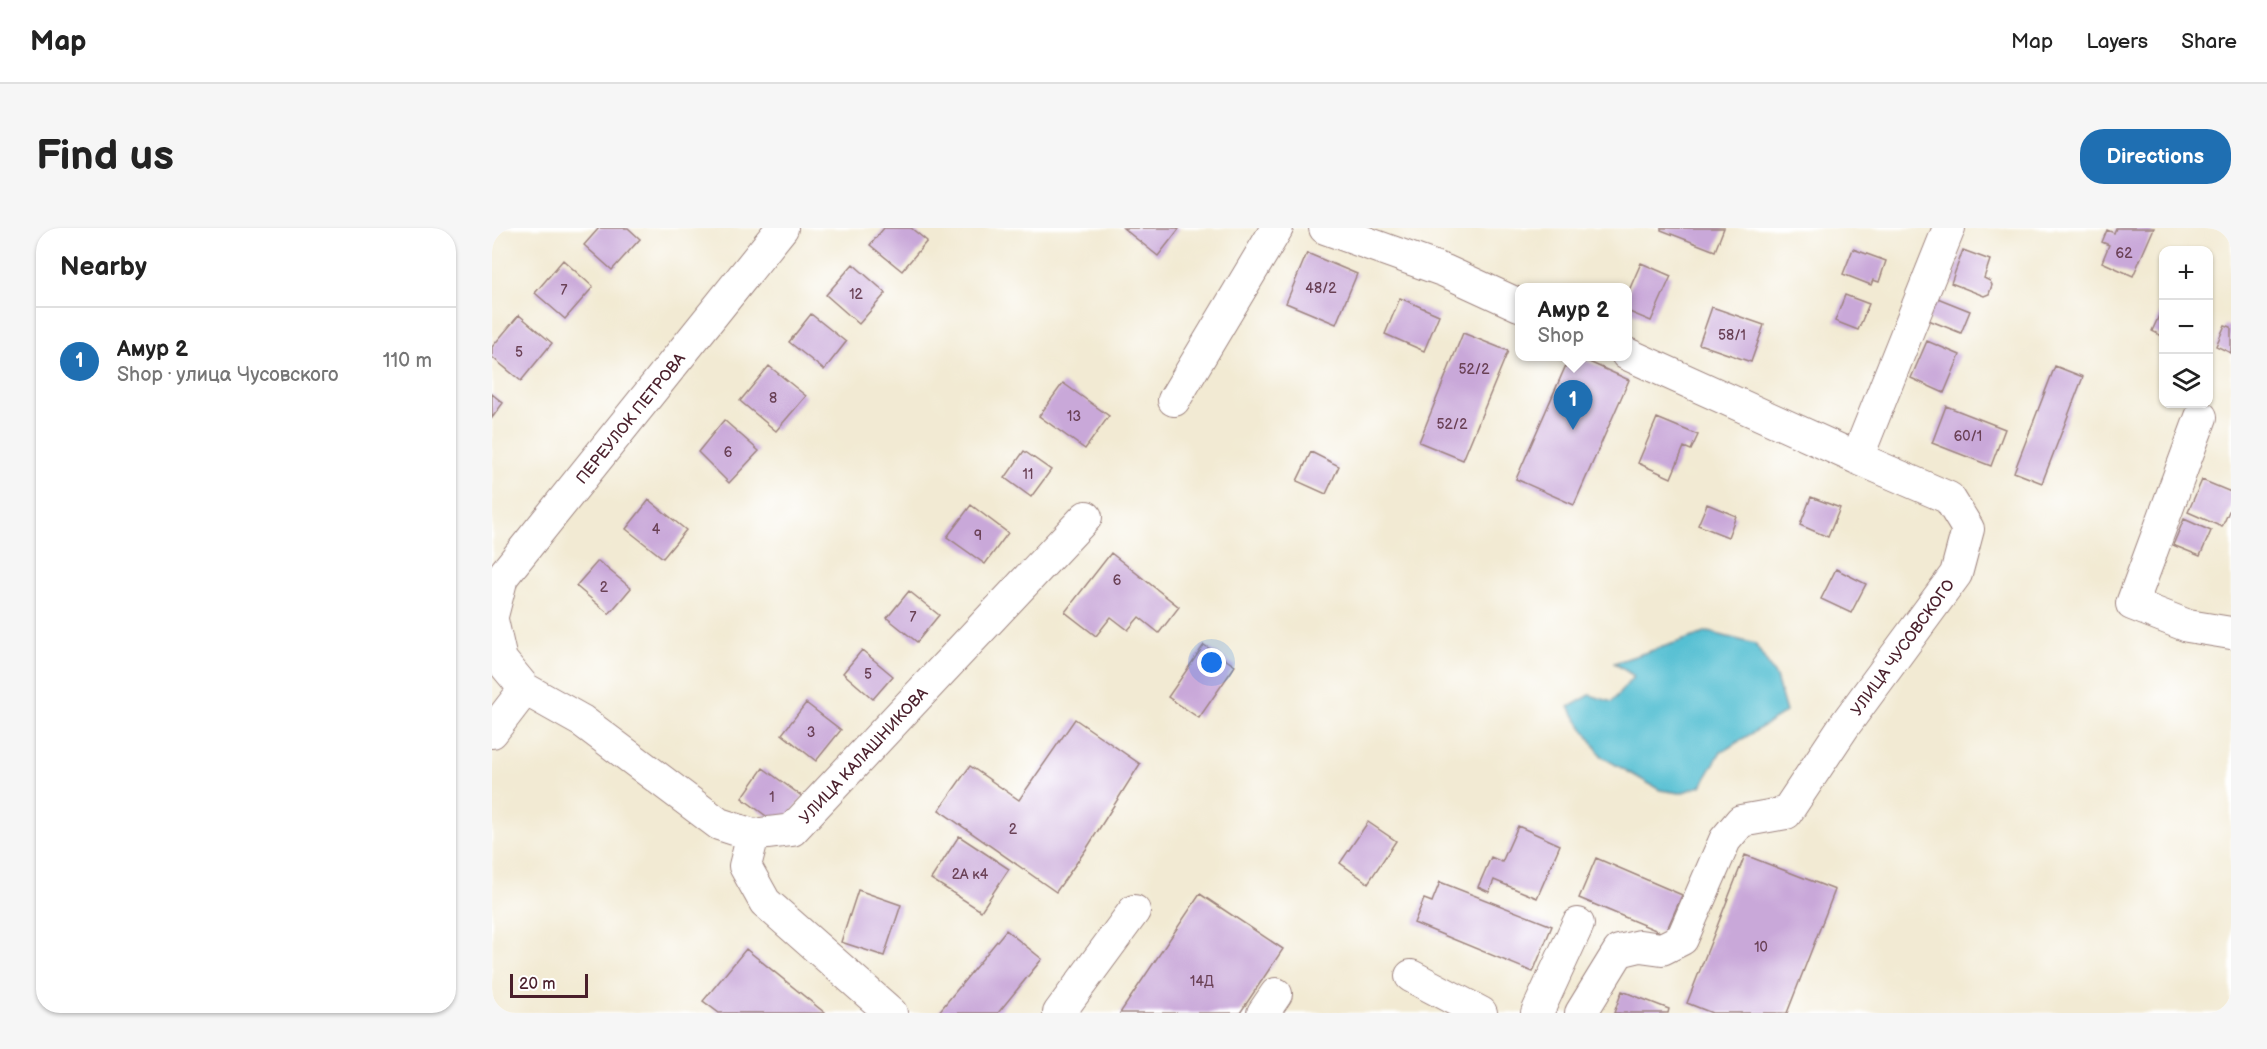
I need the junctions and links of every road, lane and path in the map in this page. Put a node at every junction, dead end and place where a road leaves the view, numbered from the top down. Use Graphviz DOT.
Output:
graph roads {
  1 [pos="782,228"];
  2 [pos="1277,228"];
  3 [pos="1325,228"];
  4 [pos="1949,228"];
  5 [pos="1515,303"];
  6 [pos="1632,356"];
  7 [pos="1174,400"];
  8 [pos="2201,417"];
  9 [pos="1857,458"];
  10 [pos="1086,517"];
  11 [pos="492,618"];
  12 [pos="2231,633"];
  13 [pos="525,689"];
  14 [pos="492,732"];
  15 [pos="753,835"];
  16 [pos="1134,911"];
  17 [pos="1578,924"];
  18 [pos="1412,976"];
  19 [pos="891,1013"];
  20 [pos="1059,1013"];
  21 [pos="1481,1013"];
  22 [pos="1537,1013"];
  23 [pos="1581,1013"];
  1 -- 11 [label="street, ПЕРЕУЛОК ПЕТРОВА"];
  2 -- 7 [label="street"];
  3 -- 5 [label="street"];
  4 -- 9 [label="street"];
  6 -- 9 [label="street, УЛИЦА ЧУСОВСКОГО"];
  8 -- 12 [label="street"];
  9 -- 23 [label="street, УЛИЦА ЧУСОВСКОГО"];
  10 -- 15 [label="street, УЛИЦА КАЛАШНИКОВА"];
  11 -- 13 [label="street, ПЕРЕУЛОК ПЕТРОВА"];
  13 -- 14 [label="street"];
  13 -- 15 [label="street, УЛИЦА КАЛАШНИКОВА"];
  15 -- 19 [label="street"];
  16 -- 20 [label="street"];
  17 -- 22 [label="street"];
  18 -- 21 [label="street"];
}
